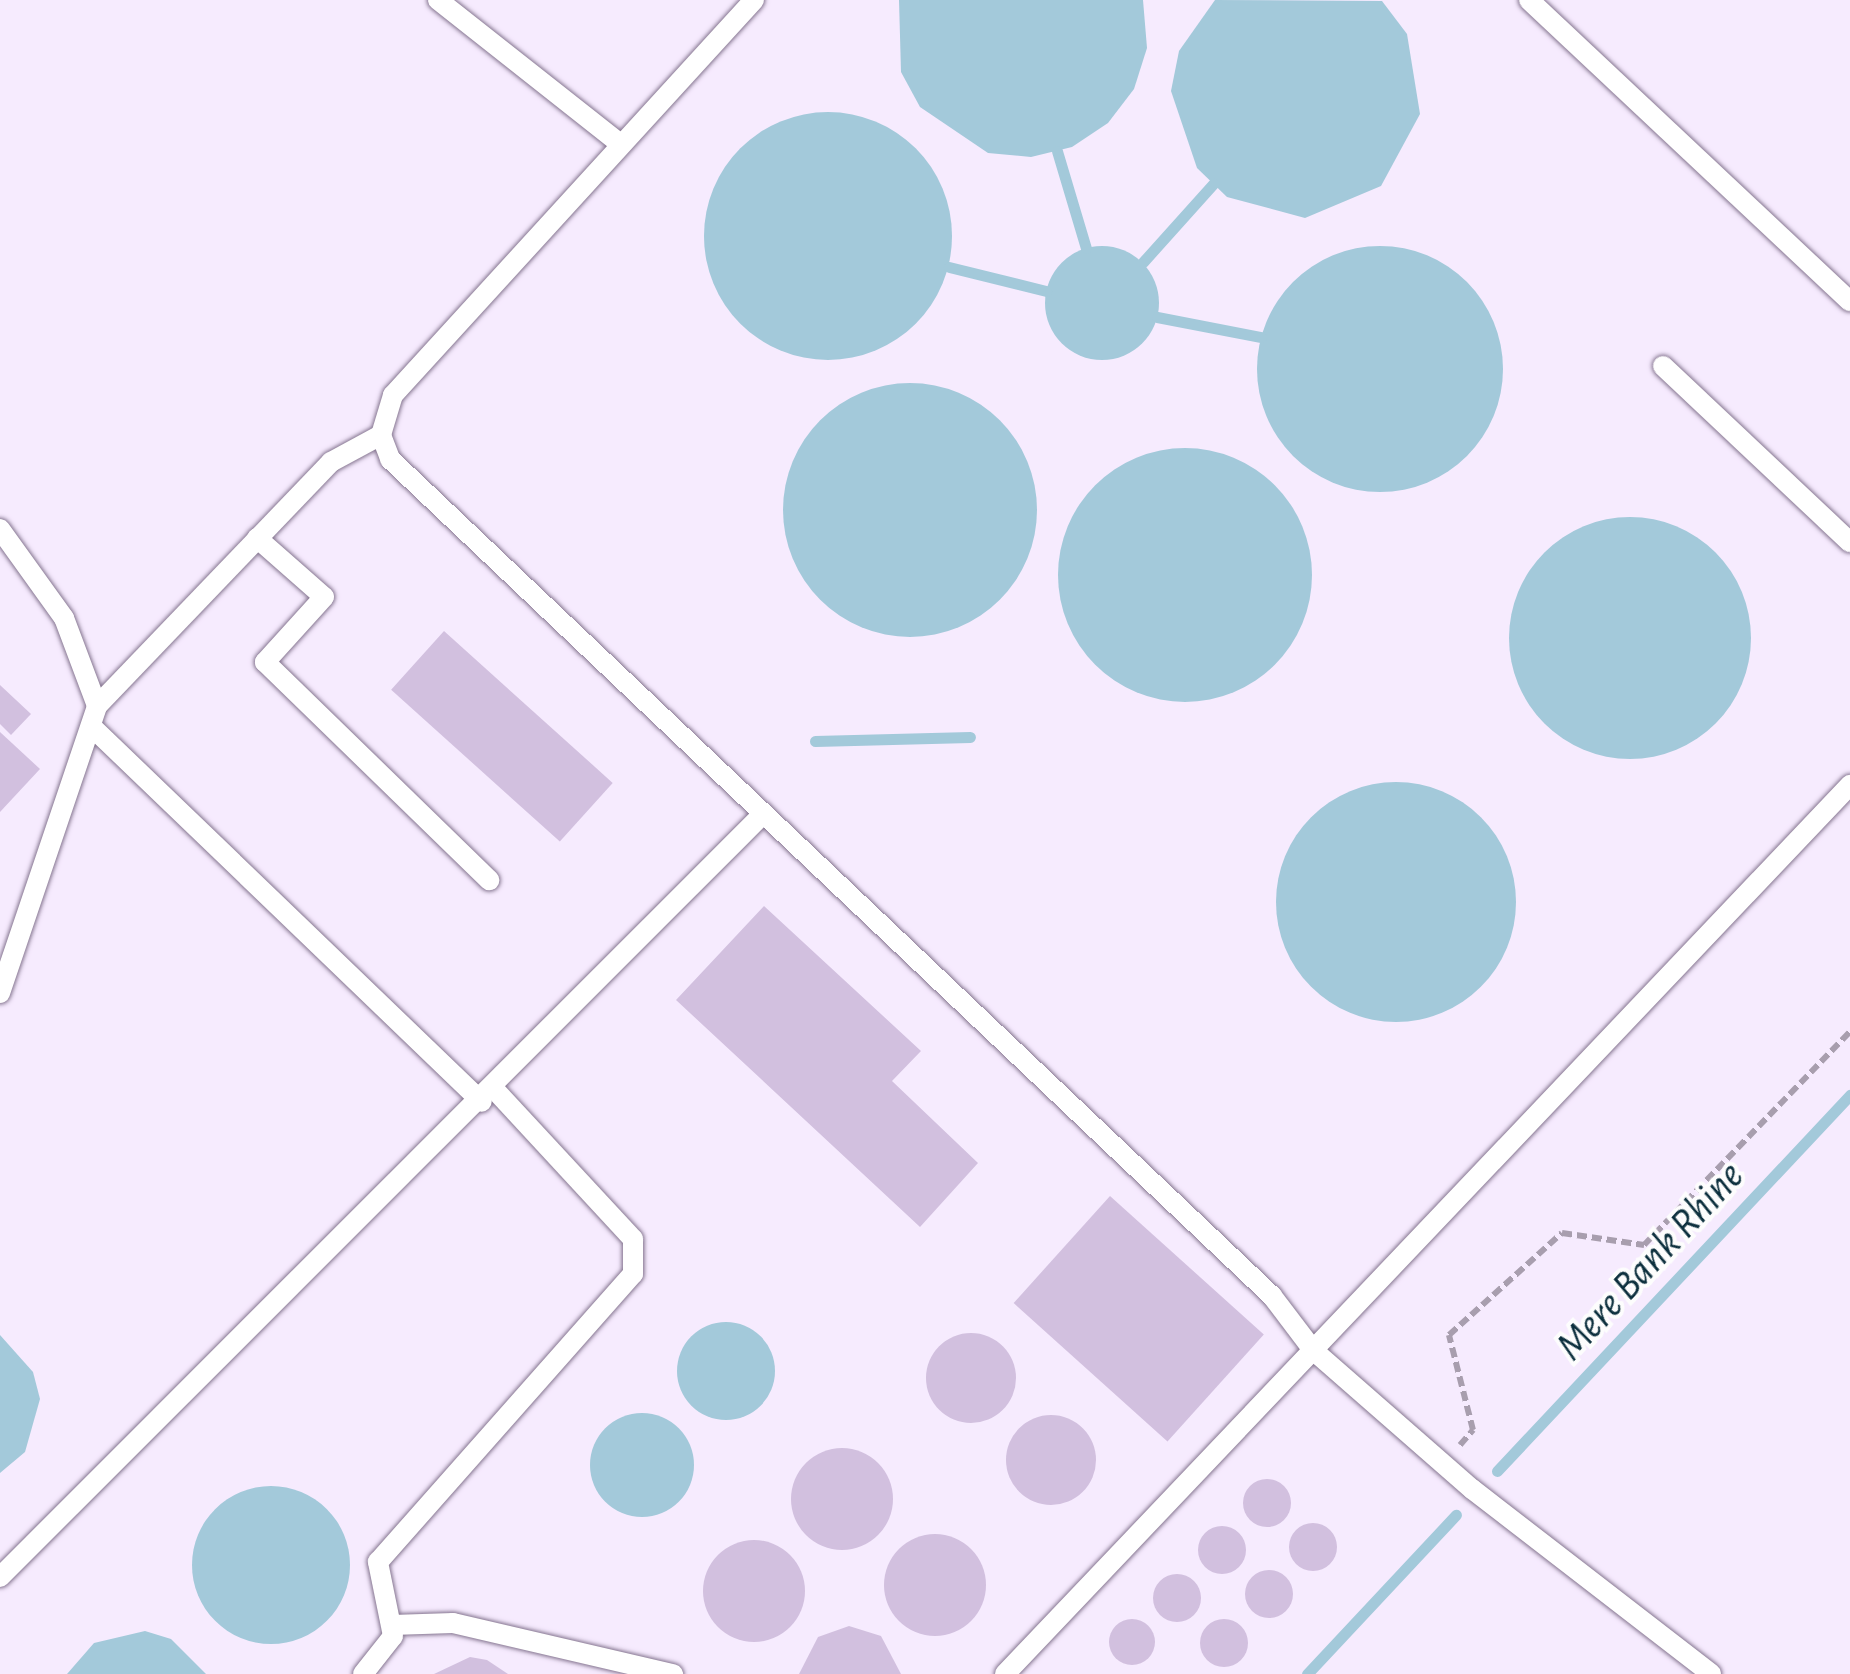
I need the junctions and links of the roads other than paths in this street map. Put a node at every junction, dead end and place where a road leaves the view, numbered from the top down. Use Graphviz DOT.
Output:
graph roads {
  1 [pos="438,0"];
  2 [pos="754,0"];
  3 [pos="1529,0"];
  4 [pos="618,142"];
  5 [pos="1850,301"];
  6 [pos="1663,366"];
  7 [pos="381,435"];
  8 [pos="0,529"];
  9 [pos="257,538"];
  10 [pos="1850,542"];
  11 [pos="94,716"];
  12 [pos="1850,785"];
  13 [pos="762,816"];
  14 [pos="489,880"];
  15 [pos="0,993"];
  16 [pos="488,1095"];
  17 [pos="1313,1350"];
  18 [pos="0,1578"];
  19 [pos="392,1625"];
  20 [pos="363,1674"];
  21 [pos="672,1674"];
  22 [pos="1005,1674"];
  23 [pos="1711,1674"];
  1 -- 4 [label="lane"];
  2 -- 4 [label="lane"];
  3 -- 5 [label="lane"];
  4 -- 7 [label="lane"];
  6 -- 10 [label="lane"];
  7 -- 9 [label="lane"];
  7 -- 13 [label="lane"];
  8 -- 11 [label="lane"];
  9 -- 11 [label="lane"];
  9 -- 14 [label="lane"];
  11 -- 15 [label="lane"];
  11 -- 16 [label="lane"];
  12 -- 17 [label="lane"];
  13 -- 16 [label="lane"];
  13 -- 17 [label="lane"];
  16 -- 18 [label="lane"];
  16 -- 19 [label="lane"];
  17 -- 22 [label="lane"];
  17 -- 23 [label="lane"];
  19 -- 20 [label="lane"];
  19 -- 21 [label="lane"];
}
